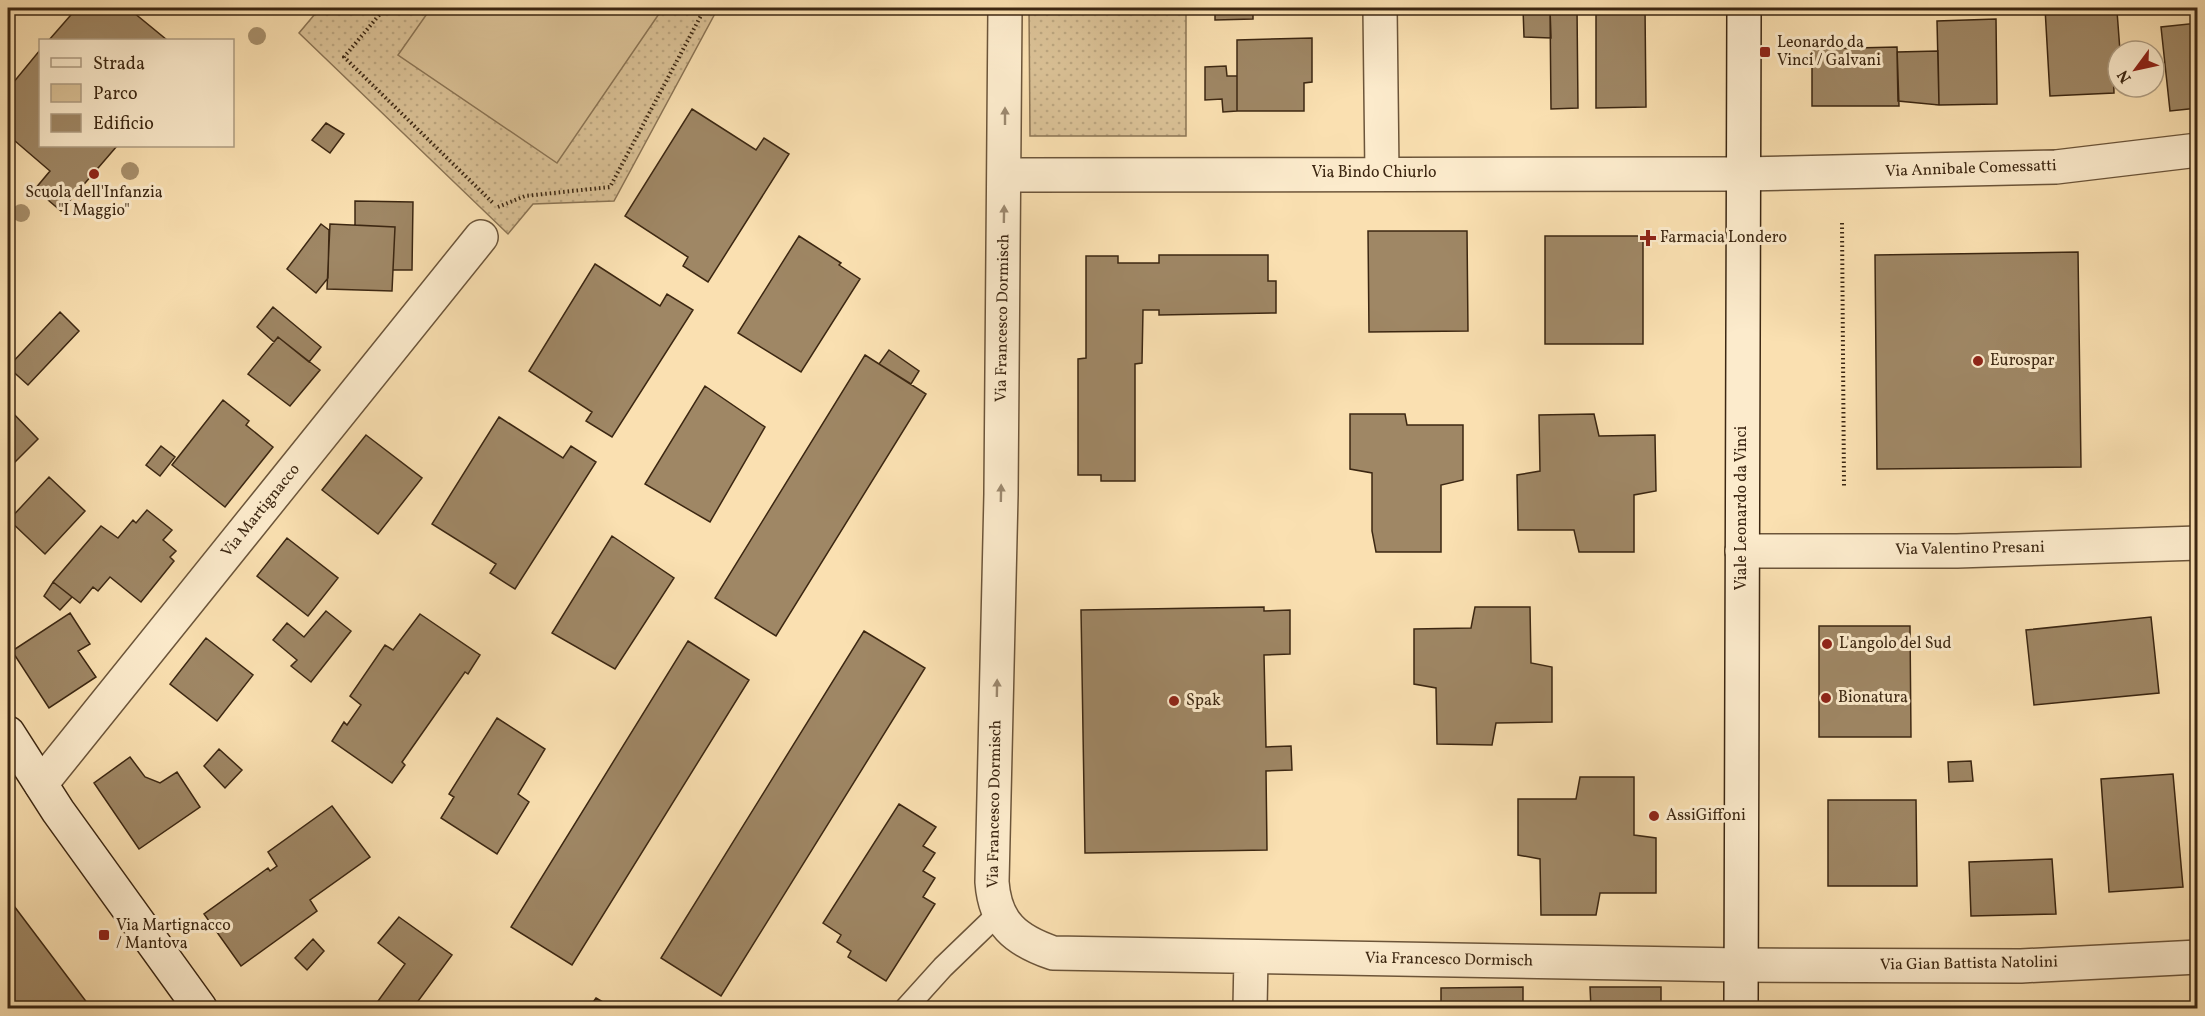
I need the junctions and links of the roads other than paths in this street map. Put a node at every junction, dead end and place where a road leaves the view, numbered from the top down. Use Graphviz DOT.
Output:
graph roads {
  1 [pos="1005,8"];
  2 [pos="1380,8"];
  3 [pos="1744,8"];
  4 [pos="2198,150"];
  5 [pos="1382,172"];
  6 [pos="1743,174"];
  7 [pos="1005,175"];
  8 [pos="481,237"];
  9 [pos="2198,543"];
  10 [pos="1742,552"];
  11 [pos="8,733"];
  12 [pos="40,784"];
  13 [pos="998,914"];
  14 [pos="1251,957"];
  15 [pos="2198,957"];
  16 [pos="1741,965"];
  17 [pos="200,1008"];
  18 [pos="906,1008"];
  19 [pos="1250,1008"];
  20 [pos="1741,1008"];
  7 -- 1 [label="street, Via Francesco Dormisch, one-way"];
  2 -- 5 [label="street"];
  3 -- 6 [label="street, Viale Leonardo da Vinci"];
  4 -- 6 [label="street, Via Annibale Comessatti"];
  5 -- 6 [label="street, Via Bindo Chiurlo"];
  5 -- 7 [label="street, Via Bindo Chiurlo"];
  6 -- 10 [label="street, Viale Leonardo da Vinci"];
  13 -- 7 [label="street, Via Francesco Dormisch, one-way"];
  8 -- 12 [label="street, Via Martignacco"];
  9 -- 10 [label="street, Via Valentino Presani"];
  10 -- 16 [label="street, Viale Leonardo da Vinci"];
  11 -- 12 [label="street"];
  12 -- 17 [label="street"];
  13 -- 14 [label="street, Via Francesco Dormisch"];
  13 -- 18 [label="lane"];
  14 -- 16 [label="street, Via Francesco Dormisch"];
  14 -- 19 [label="street"];
  15 -- 16 [label="street, Via Gian Battista Natolini"];
  16 -- 20 [label="street, Viale Leonardo da Vinci"];
}
